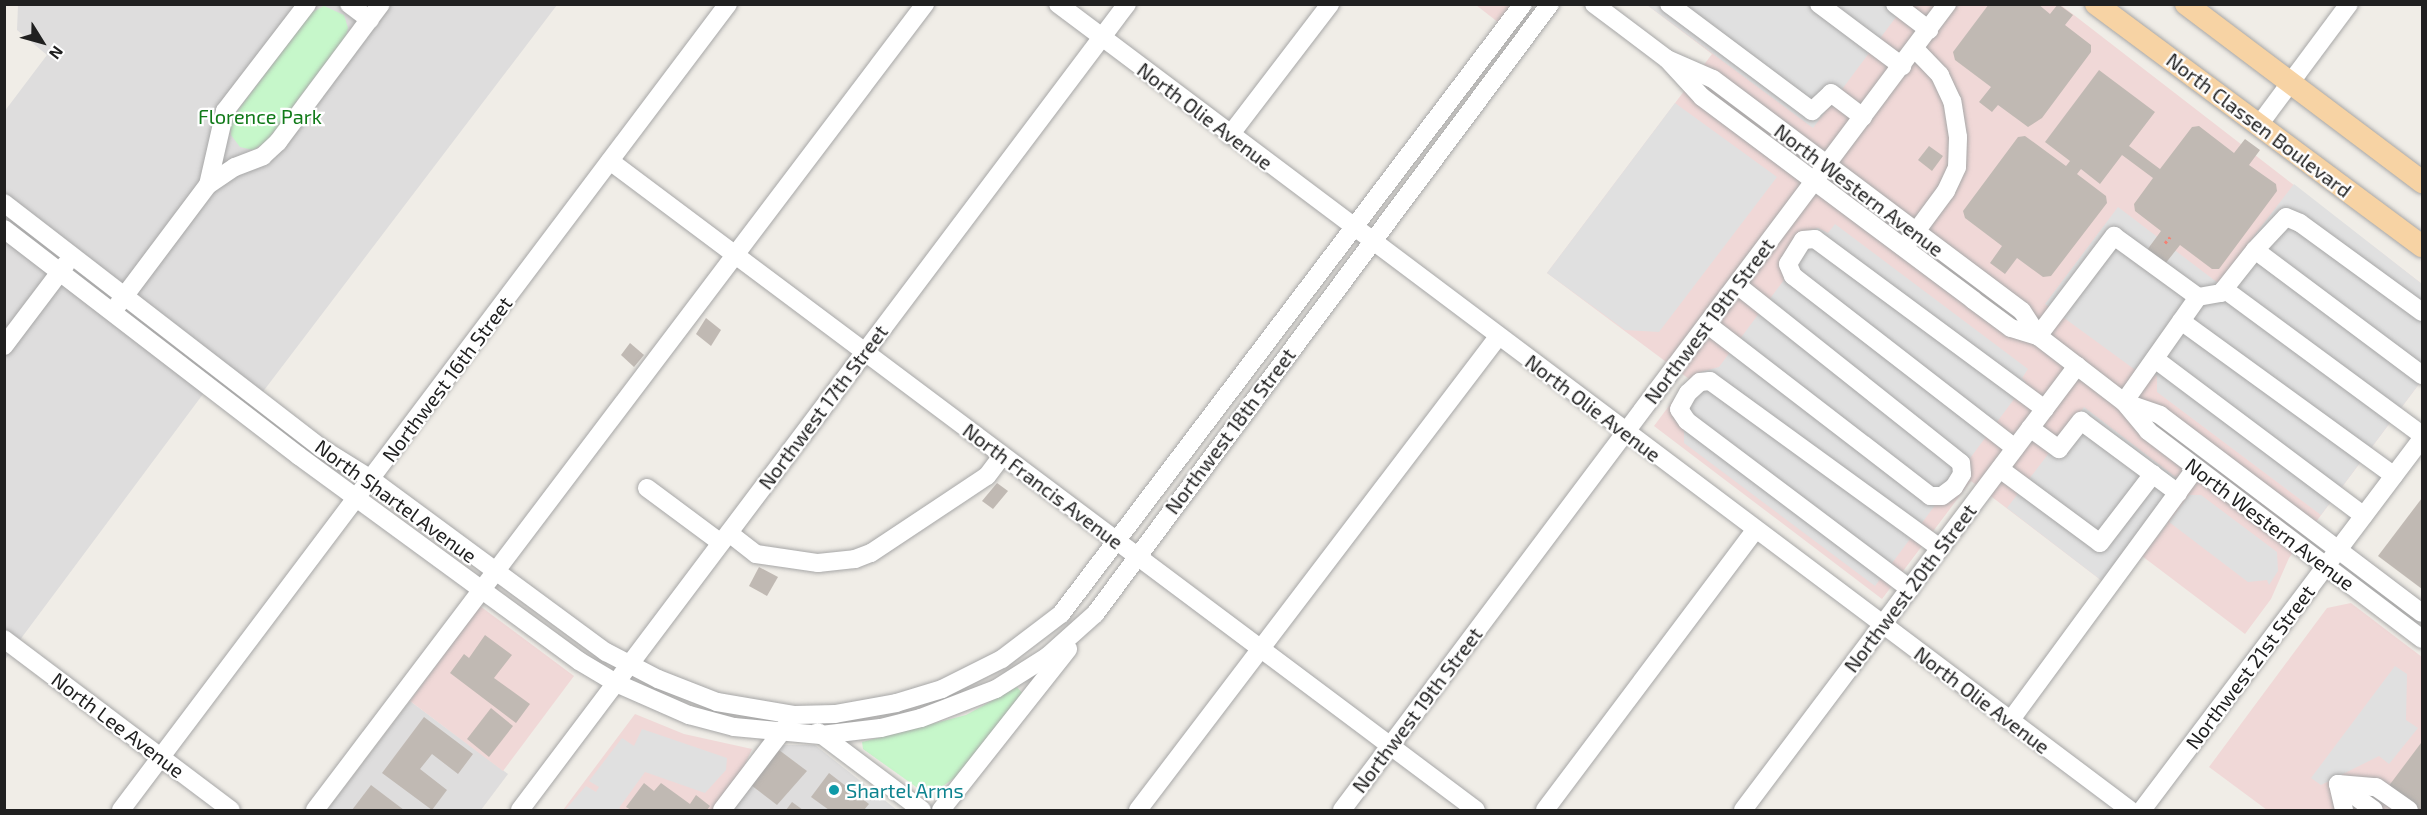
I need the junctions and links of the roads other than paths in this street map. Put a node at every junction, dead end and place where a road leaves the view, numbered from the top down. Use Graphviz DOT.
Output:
graph roads {
  1 [pos="307,4"];
  2 [pos="349,4"];
  3 [pos="381,4"];
  4 [pos="728,4"];
  5 [pos="925,4"];
  6 [pos="1058,4"];
  7 [pos="1127,4"];
  8 [pos="1330,4"];
  9 [pos="1523,4"];
  10 [pos="1550,4"];
  11 [pos="1594,4"];
  12 [pos="1669,4"];
  13 [pos="1819,4"];
  14 [pos="1895,4"];
  15 [pos="1947,4"];
  16 [pos="2096,4"];
  17 [pos="2187,4"];
  18 [pos="2349,4"];
  19 [pos="369,20"];
  20 [pos="1929,30"];
  21 [pos="1102,38"];
  22 [pos="1914,49"];
  23 [pos="1667,59"];
  24 [pos="1902,66"];
  25 [pos="2290,83"];
  26 [pos="1863,117"];
  27 [pos="2259,125"];
  28 [pos="1230,135"];
  29 [pos="610,161"];
  30 [pos="1827,165"];
  31 [pos="1815,181"];
  32 [pos="2422,182"];
  33 [pos="208,185"];
  34 [pos="4,203"];
  35 [pos="1355,229"];
  36 [pos="4,230"];
  37 [pos="1910,240"];
  38 [pos="1372,241"];
  39 [pos="2422,246"];
  40 [pos="2255,250"];
  41 [pos="735,254"];
  42 [pos="73,256"];
  43 [pos="60,272"];
  44 [pos="1737,285"];
  45 [pos="2224,289"];
  46 [pos="125,296"];
  47 [pos="2198,297"];
  48 [pos="2422,312"];
  49 [pos="113,313"];
  50 [pos="2181,321"];
  51 [pos="1707,324"];
  52 [pos="2038,336"];
  53 [pos="1498,337"];
  54 [pos="4,346"];
  55 [pos="864,353"];
  56 [pos="2155,359"];
  57 [pos="2077,366"];
  58 [pos="2421,371"];
  59 [pos="2124,402"];
  60 [pos="2045,409"];
  61 [pos="2030,428"];
  62 [pos="1625,433"];
  63 [pos="2422,436"];
  64 [pos="2015,448"];
  65 [pos="1002,456"];
  66 [pos="2196,468"];
  67 [pos="2000,469"];
  68 [pos="2153,474"];
  69 [pos="2394,476"];
  70 [pos="371,479"];
  71 [pos="647,488"];
  72 [pos="2178,493"];
  73 [pos="357,497"];
  74 [pos="2364,516"];
  75 [pos="1755,530"];
  76 [pos="725,538"];
  77 [pos="1118,543"];
  78 [pos="1940,548"];
  79 [pos="2339,550"];
  80 [pos="1136,556"];
  81 [pos="2326,566"];
  82 [pos="495,572"];
  83 [pos="482,589"];
  84 [pos="1910,589"];
  85 [pos="2422,613"];
  86 [pos="1095,614"];
  87 [pos="1882,624"];
  88 [pos="4,639"];
  89 [pos="2422,639"];
  90 [pos="1261,650"];
  91 [pos="629,665"];
  92 [pos="616,683"];
  93 [pos="795,715"];
  94 [pos="2010,721"];
  95 [pos="781,733"];
  96 [pos="821,735"];
  97 [pos="1390,746"];
  98 [pos="160,758"];
  99 [pos="2338,784"];
  100 [pos="121,810"];
  101 [pos="231,810"];
  102 [pos="315,810"];
  103 [pos="520,810"];
  104 [pos="722,810"];
  105 [pos="922,810"];
  106 [pos="940,810"];
  107 [pos="1138,810"];
  108 [pos="1342,810"];
  109 [pos="1476,810"];
  110 [pos="1545,810"];
  111 [pos="1743,810"];
  112 [pos="2130,810"];
  113 [pos="2142,810"];
  114 [pos="2342,810"];
  115 [pos="2349,810"];
  116 [pos="2359,810"];
  117 [pos="2374,810"];
  118 [pos="2391,810"];
  119 [pos="2409,810"];
  1 -- 33 [label="street"];
  2 -- 19 [label="street"];
  3 -- 19 [label="street"];
  4 -- 29 [label="street, Northwest 16th Street"];
  5 -- 41 [label="street"];
  6 -- 21 [label="street, North Olie Avenue"];
  7 -- 21 [label="street, Northwest 17th Street"];
  8 -- 28 [label="street"];
  9 -- 35 [label="street, Northwest 18th Street"];
  10 -- 38 [label="street, Northwest 18th Street"];
  11 -- 23 [label="street, North Western Avenue"];
  12 -- 26 [label="street"];
  13 -- 24 [label="street"];
  14 -- 20 [label="street"];
  15 -- 20 [label="street, Northwest 19th Street"];
  16 -- 27 [label="main road, North Classen Boulevard"];
  17 -- 25 [label="main road"];
  18 -- 25 [label="street"];
  19 -- 33 [label="street"];
  20 -- 22 [label="street, Northwest 19th Street"];
  21 -- 28 [label="street, North Olie Avenue"];
  21 -- 55 [label="street, Northwest 17th Street"];
  22 -- 24 [label="street, Northwest 19th Street"];
  22 -- 37 [label="street"];
  23 -- 30 [label="street, North Western Avenue"];
  23 -- 31 [label="street, North Western Avenue"];
  24 -- 26 [label="street, Northwest 19th Street"];
  25 -- 27 [label="street"];
  25 -- 32 [label="main road"];
  26 -- 30 [label="street, Northwest 19th Street"];
  27 -- 39 [label="main road, North Classen Boulevard"];
  28 -- 35 [label="street, North Olie Avenue"];
  29 -- 41 [label="street, North Francis Avenue"];
  29 -- 70 [label="street, Northwest 16th Street"];
  30 -- 31 [label="street, Northwest 19th Street"];
  30 -- 37 [label="street, North Western Avenue"];
  31 -- 37 [label="street, North Western Avenue"];
  31 -- 44 [label="street, Northwest 19th Street"];
  33 -- 46 [label="street"];
  34 -- 42 [label="street, North Shartel Avenue"];
  35 -- 38 [label="street, North Olie Avenue"];
  35 -- 77 [label="street, Northwest 18th Street"];
  36 -- 43 [label="street, North Shartel Avenue"];
  37 -- 52 [label="street, North Western Avenue"];
  38 -- 53 [label="street, North Olie Avenue"];
  38 -- 80 [label="street, Northwest 18th Street"];
  40 -- 45 [label="street"];
  40 -- 48 [label="street"];
  40 -- 58 [label="street"];
  41 -- 55 [label="street, North Francis Avenue"];
  41 -- 82 [label="street"];
  42 -- 43 [label="street"];
  42 -- 46 [label="street, North Shartel Avenue"];
  43 -- 49 [label="street, North Shartel Avenue"];
  43 -- 54 [label="street"];
  44 -- 51 [label="street, Northwest 19th Street"];
  44 -- 51 [label="street"];
  45 -- 47 [label="street"];
  45 -- 63 [label="street"];
  46 -- 49 [label="street"];
  46 -- 70 [label="street, North Shartel Avenue"];
  47 -- 50 [label="street"];
  47 -- 52 [label="street"];
  49 -- 73 [label="street, North Shartel Avenue"];
  50 -- 56 [label="street"];
  50 -- 69 [label="street"];
  51 -- 62 [label="street, Northwest 19th Street"];
  52 -- 57 [label="street, North Western Avenue"];
  53 -- 62 [label="street, North Olie Avenue"];
  53 -- 90 [label="street"];
  55 -- 65 [label="street, North Francis Avenue"];
  55 -- 76 [label="street, Northwest 17th Street"];
  56 -- 59 [label="street"];
  56 -- 74 [label="street"];
  57 -- 59 [label="street, North Western Avenue"];
  57 -- 60 [label="street, Northwest 20th Street"];
  59 -- 66 [label="street, North Western Avenue"];
  59 -- 79 [label="street, North Western Avenue"];
  60 -- 61 [label="street, Northwest 20th Street"];
  60 -- 64 [label="street"];
  61 -- 64 [label="street, Northwest 20th Street"];
  61 -- 68 [label="street"];
  62 -- 75 [label="street, North Olie Avenue"];
  62 -- 97 [label="street, Northwest 19th Street"];
  63 -- 69 [label="street, Northwest 21st Street"];
  64 -- 67 [label="street, Northwest 20th Street"];
  65 -- 76 [label="street"];
  65 -- 77 [label="street, North Francis Avenue"];
  66 -- 72 [label="street"];
  66 -- 81 [label="street, North Western Avenue"];
  67 -- 68 [label="street"];
  67 -- 78 [label="street, Northwest 20th Street"];
  68 -- 72 [label="street"];
  69 -- 74 [label="street, Northwest 21st Street"];
  70 -- 73 [label="street, Northwest 16th Street"];
  70 -- 82 [label="street, North Shartel Avenue"];
  71 -- 76 [label="street"];
  72 -- 94 [label="street"];
  73 -- 83 [label="street, North Shartel Avenue"];
  73 -- 98 [label="street, Northwest 16th Street"];
  74 -- 79 [label="street, Northwest 21st Street"];
  75 -- 87 [label="street, North Olie Avenue"];
  75 -- 110 [label="street"];
  76 -- 91 [label="street, Northwest 17th Street"];
  77 -- 80 [label="street, North Francis Avenue"];
  77 -- 93 [label="street, Northwest 18th Street"];
  78 -- 84 [label="street, Northwest 20th Street"];
  78 -- 84 [label="street"];
  79 -- 81 [label="street, Northwest 21st Street"];
  79 -- 85 [label="street, North Western Avenue"];
  80 -- 86 [label="street, Northwest 18th Street"];
  80 -- 90 [label="street, North Francis Avenue"];
  81 -- 89 [label="street, North Western Avenue"];
  81 -- 113 [label="street, Northwest 21st Street"];
  82 -- 83 [label="street"];
  82 -- 91 [label="street, North Shartel Avenue"];
  83 -- 92 [label="street, North Shartel Avenue"];
  83 -- 102 [label="street"];
  84 -- 87 [label="street, Northwest 20th Street"];
  86 -- 96 [label="street, Northwest 18th Street"];
  86 -- 106 [label="street"];
  87 -- 94 [label="street, North Olie Avenue"];
  87 -- 111 [label="street, Northwest 20th Street"];
  88 -- 98 [label="street, North Lee Avenue"];
  90 -- 97 [label="street, North Francis Avenue"];
  90 -- 107 [label="street"];
  91 -- 92 [label="street, Northwest 17th Street"];
  91 -- 93 [label="street, North Shartel Avenue"];
  92 -- 95 [label="street, North Shartel Avenue"];
  92 -- 103 [label="street, Northwest 17th Street"];
  93 -- 95 [label="street"];
  93 -- 96 [label="street, North Shartel Avenue"];
  94 -- 112 [label="street, North Olie Avenue"];
  95 -- 96 [label="street, North Shartel Avenue"];
  95 -- 104 [label="street"];
  96 -- 105 [label="street, North Shartel Avenue"];
  97 -- 108 [label="street, Northwest 19th Street"];
  97 -- 109 [label="street, North Francis Avenue"];
  98 -- 100 [label="street, Northwest 16th Street"];
  98 -- 101 [label="street, North Lee Avenue"];
  99 -- 114 [label="street"];
  99 -- 115 [label="street"];
  99 -- 116 [label="street"];
  99 -- 117 [label="street"];
  99 -- 118 [label="street"];
  99 -- 119 [label="street"];
}
